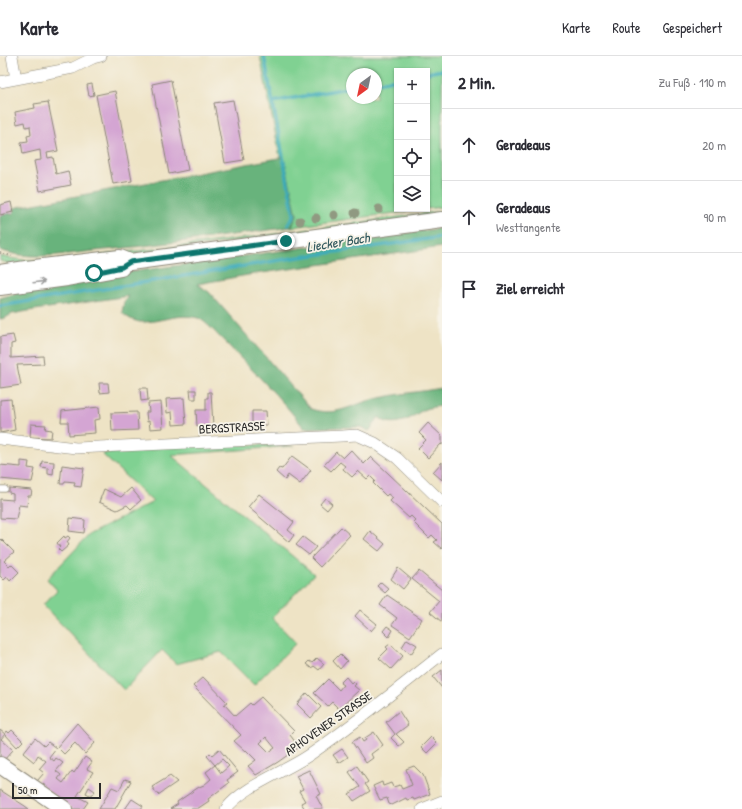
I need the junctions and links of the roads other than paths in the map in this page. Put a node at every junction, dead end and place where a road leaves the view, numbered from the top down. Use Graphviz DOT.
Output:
graph roads {
  1 [pos="12,56"];
  2 [pos="96,57"];
  3 [pos="16,78"];
  4 [pos="0,82"];
  5 [pos="442,220"];
  6 [pos="130,262"];
  7 [pos="0,266"];
  8 [pos="26,268"];
  9 [pos="0,273"];
  10 [pos="0,287"];
  11 [pos="0,439"];
  12 [pos="442,502"];
  13 [pos="442,654"];
  14 [pos="0,765"];
  15 [pos="442,801"];
  16 [pos="64,809"];
  17 [pos="226,809"];
  18 [pos="422,809"];
  1 -- 3 [label="street"];
  2 -- 3 [label="street"];
  3 -- 4 [label="street"];
  5 -- 6 [label="main road"];
  6 -- 8 [label="main road"];
  10 -- 6 [label="main road, one-way"];
  7 -- 8 [label="main road"];
  8 -- 9 [label="main road"];
  11 -- 12 [label="street, BERGSTRASSE"];
  13 -- 17 [label="street, APHOVENER STRASSE"];
  14 -- 16 [label="main road"];
  15 -- 18 [label="street"];
}
